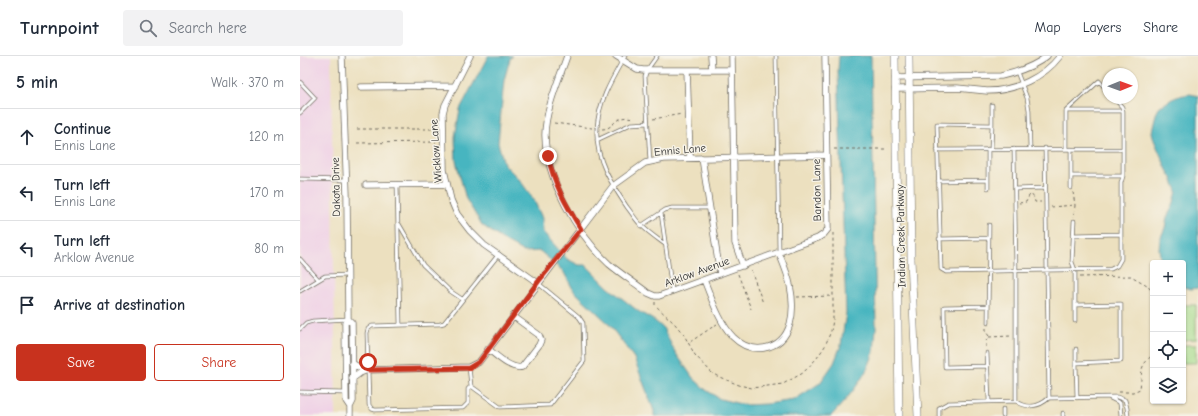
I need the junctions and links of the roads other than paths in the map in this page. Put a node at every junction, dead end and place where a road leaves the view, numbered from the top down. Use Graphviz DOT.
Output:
graph roads {
  1 [pos="342,56"];
  2 [pos="470,56"];
  3 [pos="567,56"];
  4 [pos="616,56"];
  5 [pos="657,56"];
  6 [pos="711,56"];
  7 [pos="732,56"];
  8 [pos="776,56"];
  9 [pos="824,56"];
  10 [pos="895,56"];
  11 [pos="909,56"];
  12 [pos="1047,56"];
  13 [pos="1060,56"];
  14 [pos="624,58"];
  15 [pos="647,70"];
  16 [pos="687,70"];
  17 [pos="712,70"];
  18 [pos="731,70"];
  19 [pos="1017,72"];
  20 [pos="895,78"];
  21 [pos="909,78"];
  22 [pos="300,82"];
  23 [pos="1022,84"];
  24 [pos="1102,84"];
  25 [pos="455,86"];
  26 [pos="361,87"];
  27 [pos="895,89"];
  28 [pos="909,89"];
  29 [pos="1119,104"];
  30 [pos="992,105"];
  31 [pos="1066,111"];
  32 [pos="1123,111"];
  33 [pos="300,113"];
  34 [pos="648,123"];
  35 [pos="992,124"];
  36 [pos="597,140"];
  37 [pos="1045,148"];
  38 [pos="990,149"];
  39 [pos="1014,149"];
  40 [pos="1030,149"];
  41 [pos="1066,149"];
  42 [pos="1071,149"];
  43 [pos="1122,149"];
  44 [pos="937,150"];
  45 [pos="826,155"];
  46 [pos="733,156"];
  47 [pos="777,156"];
  48 [pos="690,158"];
  49 [pos="702,158"];
  50 [pos="650,162"];
  51 [pos="1071,176"];
  52 [pos="1123,176"];
  53 [pos="300,180"];
  54 [pos="346,180"];
  55 [pos="988,180"];
  56 [pos="938,181"];
  57 [pos="398,184"];
  58 [pos="447,184"];
  59 [pos="366,185"];
  60 [pos="612,186"];
  61 [pos="988,188"];
  62 [pos="1045,188"];
  63 [pos="1071,188"];
  64 [pos="1015,189"];
  65 [pos="709,208"];
  66 [pos="661,213"];
  67 [pos="1074,221"];
  68 [pos="398,223"];
  69 [pos="989,225"];
  70 [pos="641,226"];
  71 [pos="581,229"];
  72 [pos="1072,234"];
  73 [pos="1121,234"];
  74 [pos="939,238"];
  75 [pos="989,238"];
  76 [pos="666,245"];
  77 [pos="780,252"];
  78 [pos="499,254"];
  79 [pos="300,260"];
  80 [pos="743,266"];
  81 [pos="1046,270"];
  82 [pos="1074,270"];
  83 [pos="988,272"];
  84 [pos="1016,272"];
  85 [pos="720,274"];
  86 [pos="347,275"];
  87 [pos="318,278"];
  88 [pos="704,280"];
  89 [pos="538,282"];
  90 [pos="300,291"];
  91 [pos="672,291"];
  92 [pos="462,299"];
  93 [pos="1075,305"];
  94 [pos="988,306"];
  95 [pos="513,316"];
  96 [pos="348,319"];
  97 [pos="1075,321"];
  98 [pos="988,323"];
  99 [pos="400,326"];
  100 [pos="300,329"];
  101 [pos="488,349"];
  102 [pos="1076,349"];
  103 [pos="987,353"];
  104 [pos="1076,363"];
  105 [pos="352,364"];
  106 [pos="988,366"];
  107 [pos="469,368"];
  108 [pos="368,370"];
  109 [pos="352,379"];
  110 [pos="471,386"];
  111 [pos="300,392"];
  112 [pos="346,393"];
  113 [pos="1049,398"];
  114 [pos="1077,398"];
  115 [pos="1108,398"];
  116 [pos="989,401"];
  117 [pos="1016,401"];
  118 [pos="350,407"];
  119 [pos="1003,409"];
  120 [pos="350,416"];
  121 [pos="899,416"];
  122 [pos="918,416"];
  123 [pos="939,416"];
  124 [pos="1003,416"];
  125 [pos="1121,416"];
  126 [pos="1128,416"];
  1 -- 54 [label="street, Dakota Drive"];
  2 -- 25 [label="street, Wicklow Lane"];
  3 -- 71 [label="street, Arklow Avenue"];
  4 -- 14 [label="street"];
  5 -- 15 [label="lane"];
  6 -- 17 [label="street"];
  7 -- 18 [label="street"];
  8 -- 47 [label="lane"];
  9 -- 45 [label="street, Bandon Lane"];
  10 -- 20 [label="street, Indian Creek Parkway"];
  11 -- 21 [label="street, Indian Creek Parkway"];
  12 -- 19 [label="street"];
  13 -- 23 [label="street"];
  14 -- 15 [label="street"];
  14 -- 36 [label="lane"];
  15 -- 16 [label="street"];
  15 -- 34 [label="lane"];
  16 -- 17 [label="street"];
  16 -- 48 [label="street"];
  17 -- 18 [label="street"];
  18 -- 46 [label="street"];
  19 -- 21 [label="street"];
  19 -- 23 [label="lane"];
  20 -- 21 [label="street"];
  20 -- 27 [label="street, Indian Creek Parkway"];
  21 -- 28 [label="street, Indian Creek Parkway"];
  22 -- 33 [label="lane"];
  23 -- 28 [label="street"];
  23 -- 40 [label="lane"];
  24 -- 31 [label="lane"];
  25 -- 26 [label="street"];
  25 -- 58 [label="street, Wicklow Lane"];
  27 -- 28 [label="street"];
  27 -- 121 [label="street, Indian Creek Parkway"];
  28 -- 122 [label="street, Indian Creek Parkway"];
  29 -- 32 [label="lane"];
  30 -- 35 [label="lane"];
  31 -- 32 [label="lane"];
  31 -- 41 [label="lane"];
  32 -- 43 [label="lane"];
  34 -- 36 [label="lane"];
  34 -- 50 [label="lane"];
  35 -- 38 [label="lane"];
  35 -- 44 [label="lane"];
  36 -- 60 [label="lane"];
  37 -- 40 [label="lane"];
  37 -- 41 [label="lane"];
  37 -- 62 [label="lane"];
  38 -- 39 [label="lane"];
  38 -- 44 [label="lane"];
  38 -- 55 [label="lane"];
  39 -- 40 [label="lane"];
  39 -- 64 [label="lane"];
  41 -- 42 [label="lane"];
  42 -- 43 [label="lane"];
  42 -- 51 [label="lane"];
  43 -- 52 [label="lane"];
  44 -- 56 [label="lane"];
  45 -- 47 [label="street, Ennis Lane"];
  45 -- 77 [label="street, Bandon Lane"];
  46 -- 47 [label="street, Ennis Lane"];
  46 -- 49 [label="street, Ennis Lane"];
  46 -- 80 [label="street"];
  47 -- 77 [label="lane"];
  48 -- 49 [label="street, Ennis Lane"];
  48 -- 50 [label="street, Ennis Lane"];
  49 -- 65 [label="street"];
  50 -- 60 [label="street, Ennis Lane"];
  51 -- 52 [label="lane"];
  51 -- 63 [label="lane"];
  52 -- 73 [label="lane"];
  53 -- 54 [label="lane"];
  54 -- 86 [label="street, Dakota Drive"];
  55 -- 56 [label="lane"];
  55 -- 61 [label="lane"];
  56 -- 74 [label="lane"];
  57 -- 58 [label="street"];
  57 -- 59 [label="street"];
  57 -- 68 [label="lane"];
  58 -- 78 [label="street, Wicklow Lane"];
  60 -- 70 [label="lane"];
  60 -- 71 [label="street, Ennis Lane"];
  62 -- 64 [label="lane"];
  62 -- 81 [label="lane"];
  64 -- 84 [label="lane"];
  65 -- 66 [label="lane"];
  65 -- 85 [label="street"];
  66 -- 70 [label="lane"];
  66 -- 76 [label="lane"];
  67 -- 72 [label="lane"];
  68 -- 92 [label="lane"];
  68 -- 99 [label="lane"];
  69 -- 75 [label="lane"];
  70 -- 76 [label="lane"];
  71 -- 89 [label="street, Ennis Lane"];
  71 -- 91 [label="street, Arklow Avenue"];
  72 -- 73 [label="lane"];
  72 -- 82 [label="lane"];
  73 -- 82 [label="lane"];
  74 -- 75 [label="lane"];
  74 -- 83 [label="lane"];
  75 -- 83 [label="lane"];
  76 -- 91 [label="lane"];
  77 -- 80 [label="street, Bandon Lane"];
  77 -- 88 [label="street"];
  78 -- 89 [label="street, Wicklow Lane"];
  78 -- 92 [label="lane"];
  79 -- 87 [label="lane"];
  80 -- 85 [label="street, Arklow Avenue"];
  81 -- 82 [label="lane"];
  81 -- 84 [label="lane"];
  81 -- 113 [label="lane"];
  82 -- 93 [label="lane"];
  83 -- 84 [label="lane"];
  83 -- 94 [label="lane"];
  84 -- 117 [label="lane"];
  85 -- 88 [label="street, Arklow Avenue"];
  86 -- 87 [label="lane"];
  86 -- 96 [label="street, Dakota Drive"];
  87 -- 90 [label="lane"];
  88 -- 91 [label="street, Arklow Avenue"];
  89 -- 95 [label="street, Ennis Lane"];
  89 -- 110 [label="lane"];
  92 -- 99 [label="lane"];
  93 -- 97 [label="lane"];
  93 -- 104 [label="lane"];
  94 -- 98 [label="lane"];
  94 -- 106 [label="lane"];
  95 -- 101 [label="street, Ennis Lane"];
  95 -- 101 [label="street"];
  96 -- 100 [label="lane"];
  96 -- 105 [label="street, Dakota Drive"];
  96 -- 112 [label="street, Dakota Drive"];
  99 -- 108 [label="lane"];
  101 -- 107 [label="street, Ennis Lane"];
  102 -- 104 [label="lane"];
  103 -- 106 [label="lane"];
  104 -- 114 [label="lane"];
  105 -- 108 [label="street"];
  105 -- 109 [label="street, Dakota Drive"];
  106 -- 116 [label="lane"];
  107 -- 108 [label="street"];
  107 -- 110 [label="lane"];
  108 -- 109 [label="street"];
  108 -- 110 [label="lane"];
  109 -- 118 [label="street, Dakota Drive"];
  111 -- 112 [label="lane"];
  112 -- 118 [label="street, Dakota Drive"];
  113 -- 114 [label="lane"];
  113 -- 117 [label="lane"];
  114 -- 115 [label="lane"];
  115 -- 125 [label="lane"];
  115 -- 126 [label="lane"];
  116 -- 117 [label="lane"];
  116 -- 123 [label="lane"];
  118 -- 120 [label="street, Dakota Drive"];
  119 -- 124 [label="lane"];
}
